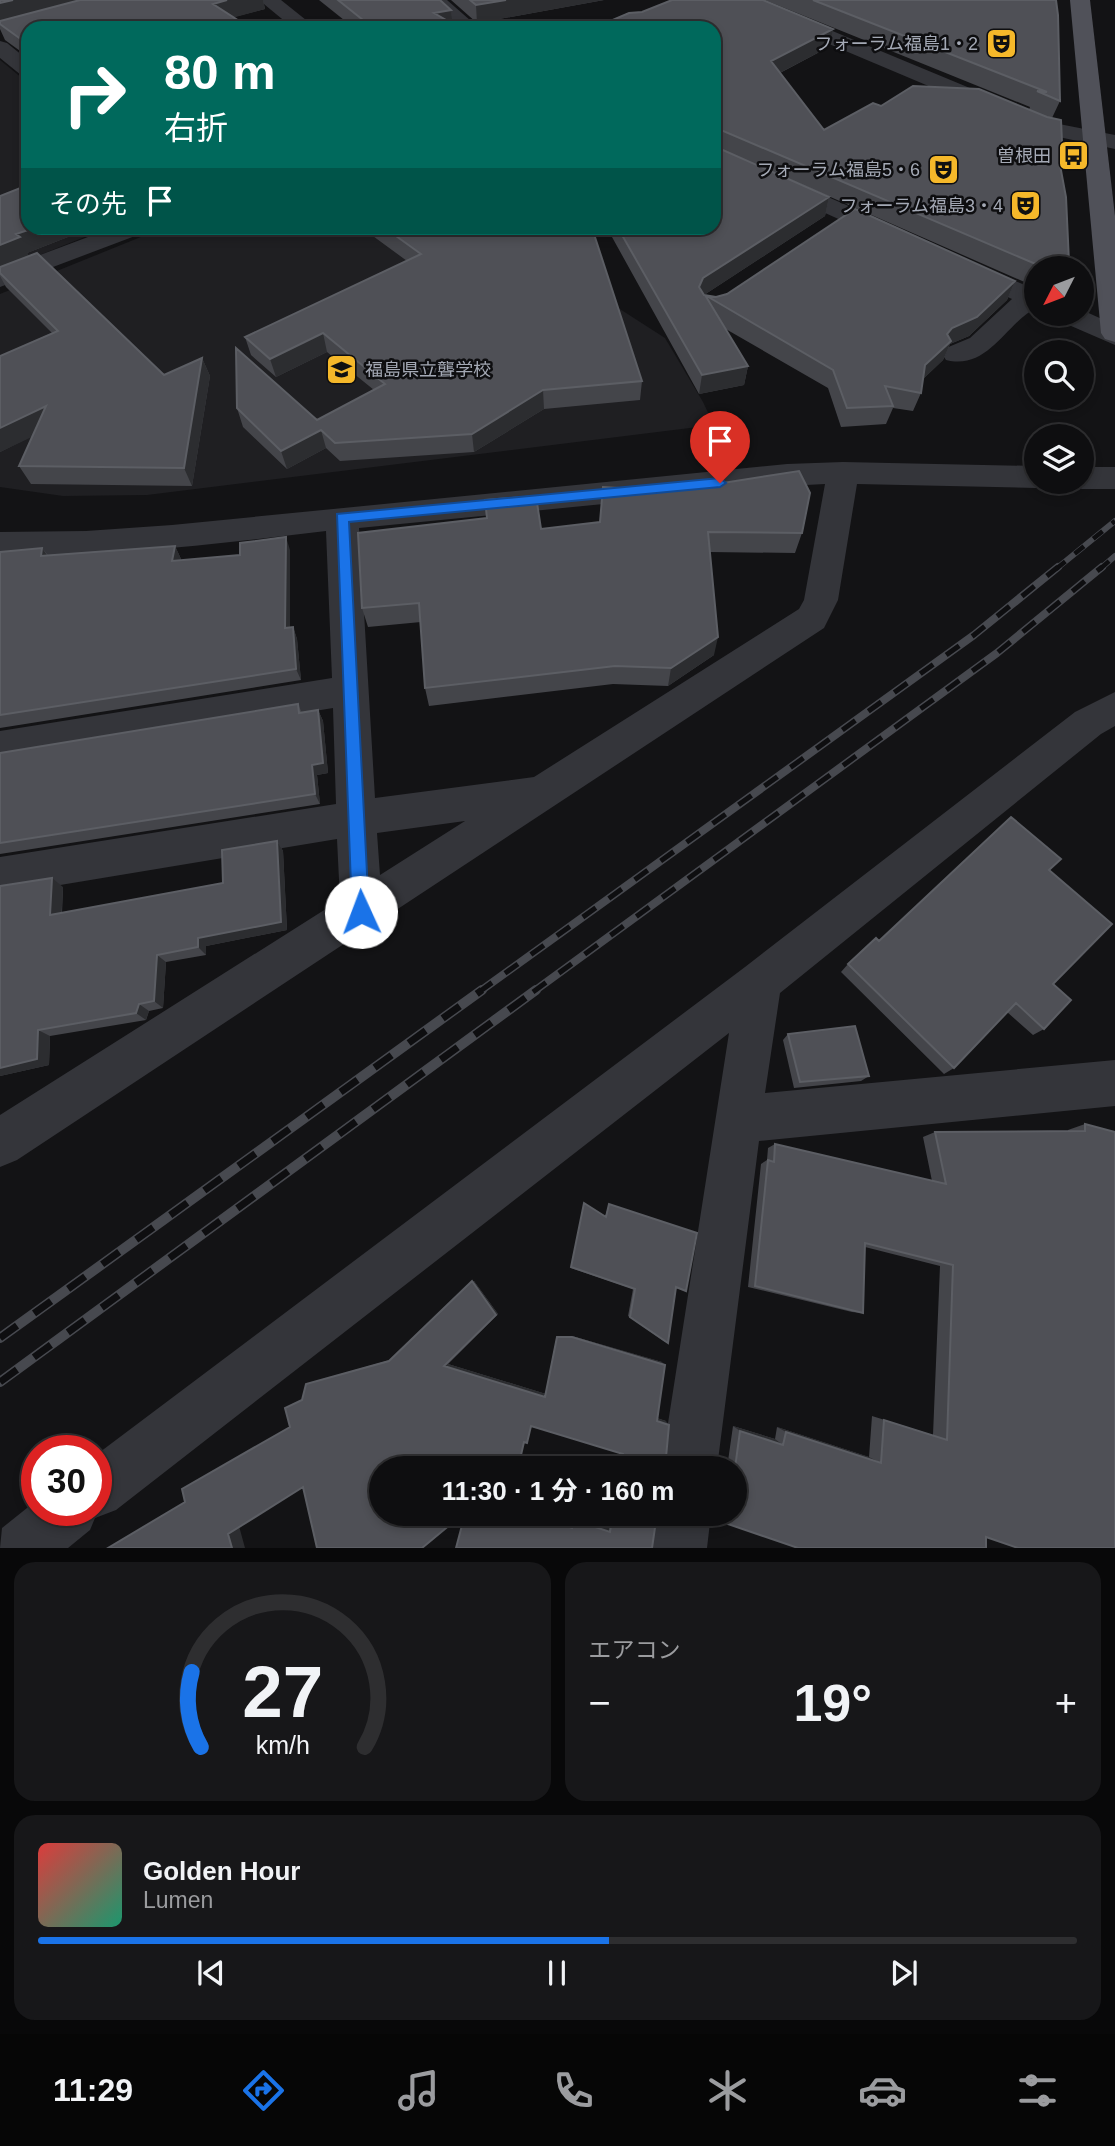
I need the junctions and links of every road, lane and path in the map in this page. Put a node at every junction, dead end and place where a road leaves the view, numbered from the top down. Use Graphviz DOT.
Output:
graph roads {
  1 [pos="269,0"];
  2 [pos="435,0"];
  3 [pos="741,0"];
  4 [pos="1080,0"];
  5 [pos="832,19"];
  6 [pos="297,21"];
  7 [pos="460,21"];
  8 [pos="810,30"];
  9 [pos="4,36"];
  10 [pos="21,61"];
  11 [pos="1105,141"];
  12 [pos="721,157"];
  13 [pos="849,214"];
  14 [pos="826,229"];
  15 [pos="116,235"];
  16 [pos="1110,239"];
  17 [pos="921,247"];
  18 [pos="946,258"];
  19 [pos="0,279"];
  20 [pos="1024,294"];
  21 [pos="1024,306"];
  22 [pos="1094,325"];
  23 [pos="1115,334"];
  24 [pos="956,354"];
  25 [pos="843,473"];
  26 [pos="1024,477"];
  27 [pos="1094,478"];
  28 [pos="1115,478"];
  29 [pos="342,518"];
  30 [pos="0,544"];
  31 [pos="351,690"];
  32 [pos="1115,708"];
  33 [pos="0,747"];
  34 [pos="547,792"];
  35 [pos="357,818"];
  36 [pos="0,876"];
  37 [pos="361,912"];
  38 [pos="760,982"];
  39 [pos="1115,1083"];
  40 [pos="738,1119"];
  41 [pos="0,1143"];
  42 [pos="691,1456"];
  43 [pos="112,1478"];
  44 [pos="50,1526"];
  45 [pos="681,1526"];
  46 [pos="22,1548"];
  47 [pos="678,1548"];
  1 -- 6 [label="street"];
  2 -- 7 [label="street"];
  3 -- 8 [label="street"];
  4 -- 11 [label="main road"];
  5 -- 8 [label="street"];
  8 -- 11 [label="street"];
  9 -- 10 [label="street"];
  11 -- 16 [label="main road"];
  12 -- 13 [label="street"];
  13 -- 14 [label="street"];
  13 -- 17 [label="street"];
  15 -- 19 [label="street"];
  16 -- 23 [label="main road"];
  18 -- 20 [label="street"];
  21 -- 24 [label="street"];
  22 -- 23 [label="street"];
  25 -- 26 [label="street"];
  25 -- 29 [label="street"];
  25 -- 34 [label="street"];
  27 -- 28 [label="street"];
  29 -- 30 [label="street"];
  29 -- 31 [label="street"];
  31 -- 33 [label="street"];
  31 -- 35 [label="street"];
  32 -- 38 [label="street"];
  34 -- 35 [label="street"];
  34 -- 37 [label="street"];
  35 -- 36 [label="street"];
  35 -- 37 [label="street"];
  37 -- 41 [label="street"];
  38 -- 40 [label="street"];
  38 -- 43 [label="street"];
  39 -- 40 [label="street"];
  40 -- 42 [label="street"];
  44 -- 46 [label="street"];
  45 -- 47 [label="street"];
}
